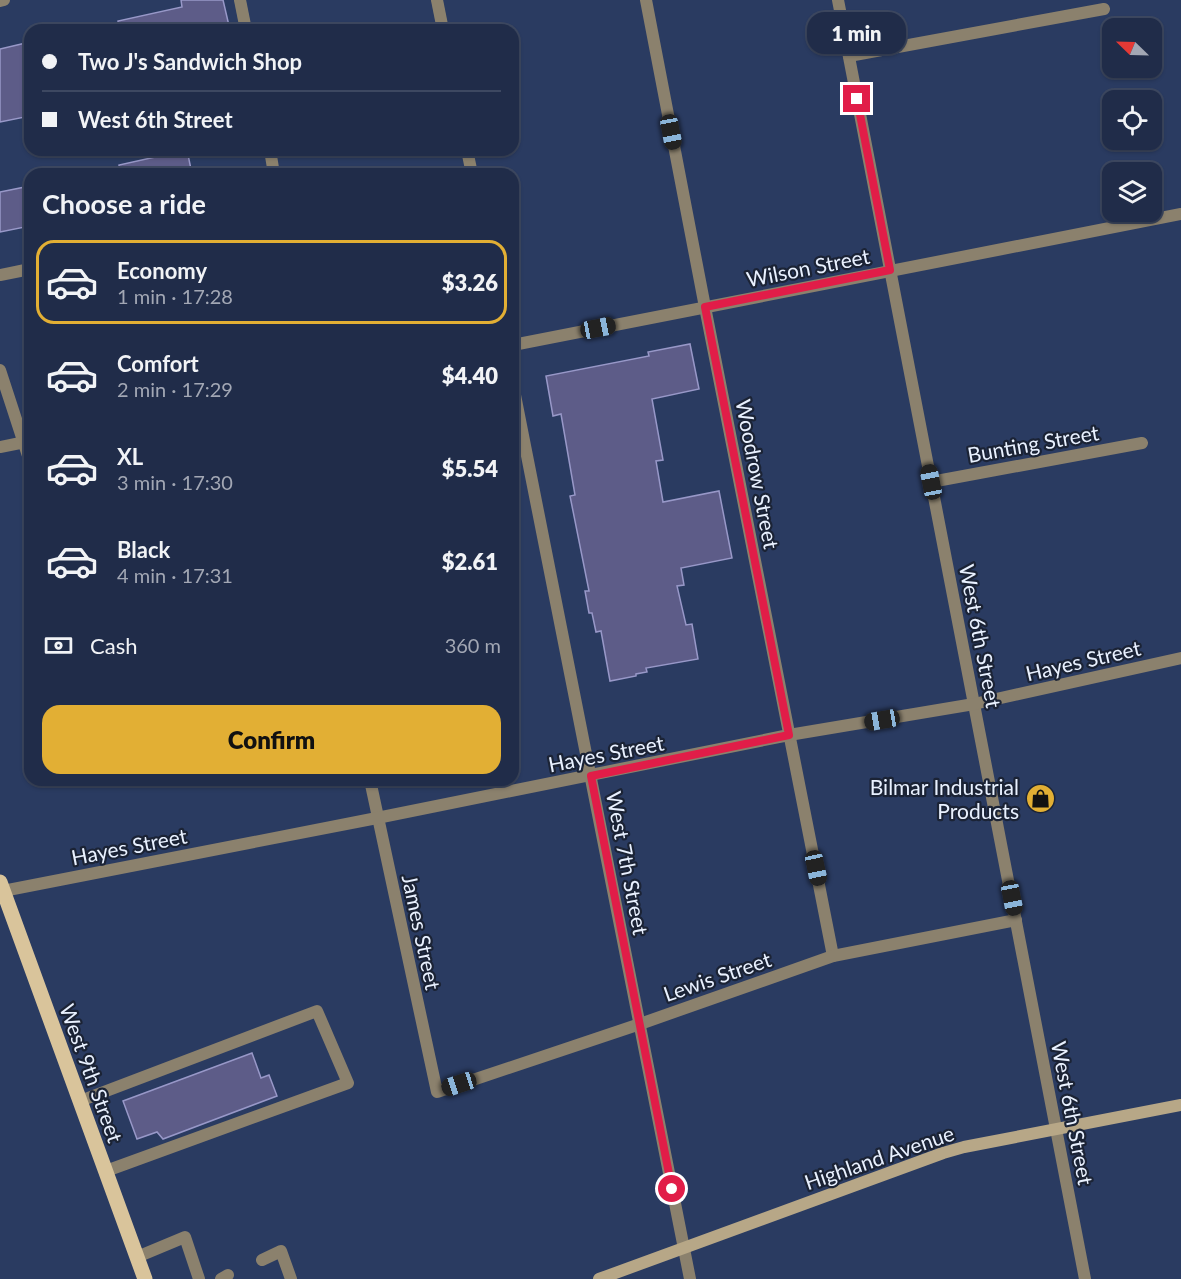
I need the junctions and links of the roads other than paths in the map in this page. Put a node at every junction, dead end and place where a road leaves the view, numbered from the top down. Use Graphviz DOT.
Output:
graph roads {
  1 [pos="240,0"];
  2 [pos="437,0"];
  3 [pos="646,0"];
  4 [pos="838,0"];
  5 [pos="1104,9"];
  6 [pos="245,24"];
  7 [pos="442,24"];
  8 [pos="849,56"];
  9 [pos="1181,214"];
  10 [pos="24,270"];
  11 [pos="890,270"];
  12 [pos="0,275"];
  13 [pos="705,307"];
  14 [pos="519,344"];
  15 [pos="0,370"];
  16 [pos="519,415"];
  17 [pos="24,434"];
  18 [pos="24,443"];
  19 [pos="1142,443"];
  20 [pos="0,447"];
  21 [pos="931,482"];
  22 [pos="1181,658"];
  23 [pos="974,704"];
  24 [pos="789,735"];
  25 [pos="591,776"];
  26 [pos="371,786"];
  27 [pos="377,818"];
  28 [pos="2,886"];
  29 [pos="1016,920"];
  30 [pos="833,956"];
  31 [pos="640,1024"];
  32 [pos="437,1092"];
  33 [pos="80,1101"];
  34 [pos="1181,1105"];
  35 [pos="1056,1129"];
  36 [pos="106,1171"];
  37 [pos="684,1248"];
  38 [pos="137,1257"];
  39 [pos="262,1260"];
  40 [pos="145,1279"];
  41 [pos="199,1279"];
  42 [pos="291,1279"];
  43 [pos="599,1279"];
  44 [pos="690,1279"];
  45 [pos="1085,1279"];
  1 -- 6 [label="street"];
  2 -- 7 [label="street"];
  3 -- 13 [label="street, Woodrow Street"];
  4 -- 8 [label="street, West 6th Street"];
  5 -- 8 [label="street"];
  8 -- 11 [label="street, West 6th Street"];
  9 -- 11 [label="street, Wilson Street"];
  10 -- 12 [label="street"];
  11 -- 13 [label="street, Wilson Street"];
  11 -- 21 [label="street, West 6th Street"];
  13 -- 14 [label="street, Wilson Street"];
  13 -- 24 [label="street, Woodrow Street"];
  15 -- 17 [label="street"];
  16 -- 25 [label="street, West 7th Street"];
  18 -- 20 [label="street"];
  19 -- 21 [label="street, Bunting Street"];
  21 -- 23 [label="street, West 6th Street"];
  22 -- 23 [label="street, Hayes Street"];
  23 -- 24 [label="street, Hayes Street"];
  23 -- 29 [label="street, West 6th Street"];
  24 -- 25 [label="street, Hayes Street"];
  24 -- 30 [label="street, Woodrow Street"];
  25 -- 27 [label="street, Hayes Street"];
  25 -- 31 [label="street, West 7th Street"];
  26 -- 27 [label="street, James Street"];
  27 -- 28 [label="street, Hayes Street"];
  27 -- 32 [label="street, James Street"];
  28 -- 33 [label="main road, West 9th Street"];
  29 -- 30 [label="street, Lewis Street"];
  29 -- 35 [label="street, West 6th Street"];
  30 -- 31 [label="street, Lewis Street"];
  31 -- 32 [label="street, Lewis Street"];
  31 -- 37 [label="street, West 7th Street"];
  33 -- 36 [label="main road, West 9th Street"];
  33 -- 36 [label="street"];
  34 -- 35 [label="main road, Highland Avenue"];
  35 -- 37 [label="main road, Highland Avenue"];
  35 -- 45 [label="street, West 6th Street"];
  36 -- 38 [label="main road, West 9th Street"];
  37 -- 43 [label="main road, Highland Avenue"];
  37 -- 44 [label="street, West 7th Street"];
  38 -- 40 [label="main road, West 9th Street"];
  38 -- 41 [label="street"];
  39 -- 42 [label="street"];
}
